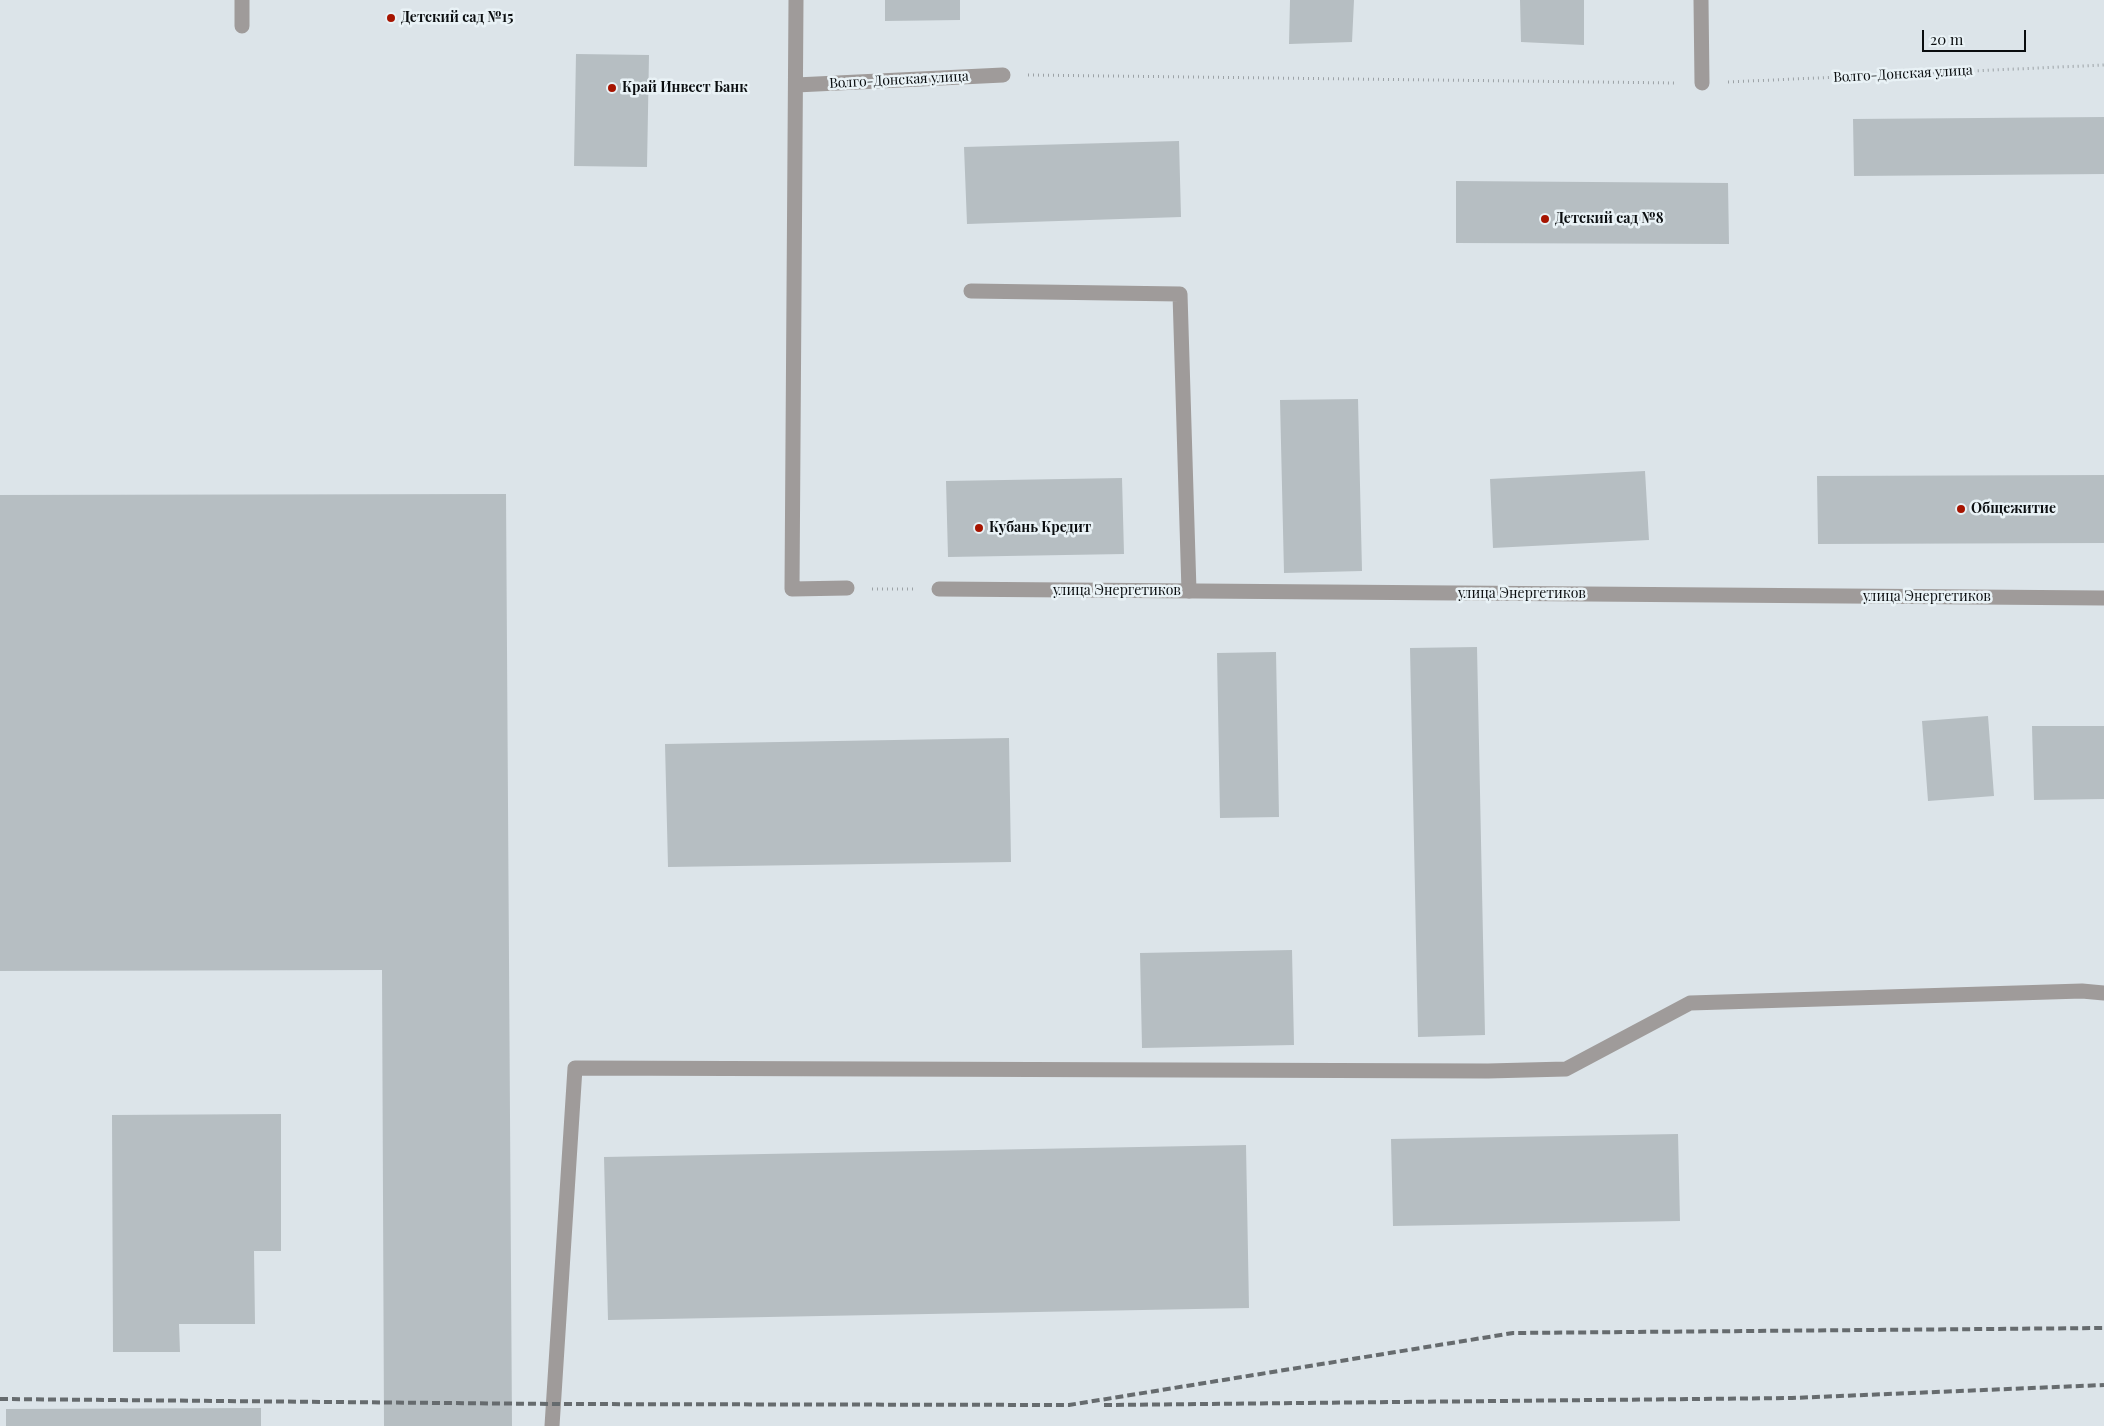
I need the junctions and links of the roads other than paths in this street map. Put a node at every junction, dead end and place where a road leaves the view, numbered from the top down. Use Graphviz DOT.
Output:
graph roads {
  1 [pos="242,0"];
  2 [pos="796,0"];
  3 [pos="1701,0"];
  4 [pos="242,26"];
  5 [pos="1003,75"];
  6 [pos="1702,83"];
  7 [pos="796,85"];
  8 [pos="971,291"];
  9 [pos="847,588"];
  10 [pos="939,589"];
  11 [pos="1188,591"];
  12 [pos="2104,598"];
  13 [pos="2104,993"];
  14 [pos="552,1426"];
  1 -- 4 [label="street"];
  2 -- 7 [label="street"];
  3 -- 6 [label="street"];
  5 -- 7 [label="street, Волго-Донская улица"];
  7 -- 9 [label="street"];
  8 -- 11 [label="street"];
  10 -- 11 [label="street, улица Энергетиков"];
  11 -- 12 [label="street, улица Энергетиков"];
  13 -- 14 [label="street"];
}
